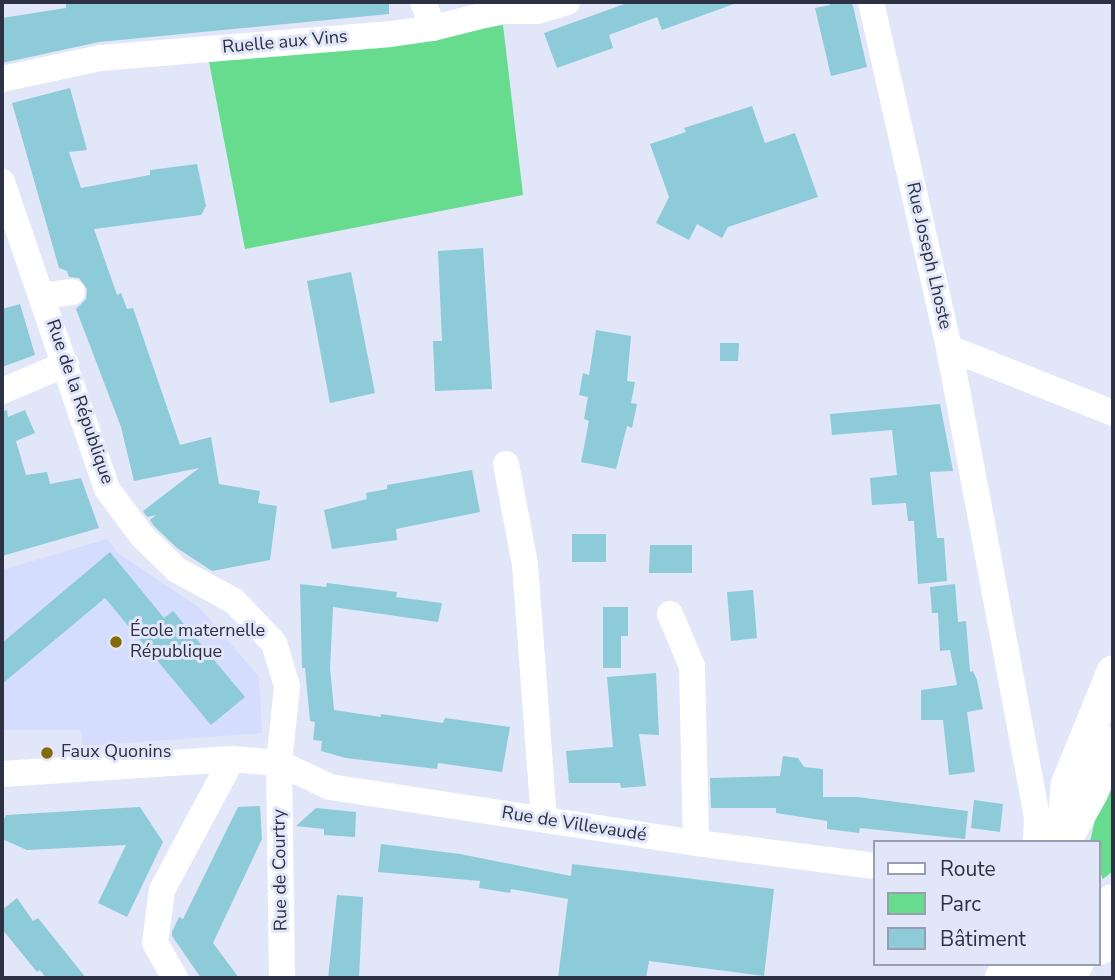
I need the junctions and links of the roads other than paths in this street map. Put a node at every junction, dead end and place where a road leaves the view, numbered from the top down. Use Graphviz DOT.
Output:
graph roads {
  1 [pos="423,2"];
  2 [pos="567,2"];
  3 [pos="871,2"];
  4 [pos="433,28"];
  5 [pos="2,79"];
  6 [pos="2,182"];
  7 [pos="72,292"];
  8 [pos="42,296"];
  9 [pos="949,348"];
  10 [pos="66,364"];
  11 [pos="2,391"];
  12 [pos="1110,409"];
  13 [pos="506,464"];
  14 [pos="670,614"];
  15 [pos="1113,672"];
  16 [pos="1113,743"];
  17 [pos="232,759"];
  18 [pos="279,763"];
  19 [pos="2,774"];
  20 [pos="544,820"];
  21 [pos="1036,840"];
  22 [pos="1063,840"];
  23 [pos="1064,840"];
  24 [pos="696,843"];
  25 [pos="874,866"];
  26 [pos="1023,966"];
  27 [pos="1071,966"];
  28 [pos="175,978"];
  29 [pos="282,978"];
  30 [pos="1004,978"];
  31 [pos="1054,978"];
  1 -- 4 [label="street"];
  2 -- 4 [label="street, Ruelle aux Vins"];
  3 -- 9 [label="street, Rue Joseph Lhoste"];
  4 -- 5 [label="street, Ruelle aux Vins"];
  6 -- 8 [label="street, Rue de la République"];
  7 -- 8 [label="street"];
  8 -- 10 [label="street, Rue de la République"];
  9 -- 12 [label="street, Rue Joseph Lhoste"];
  9 -- 21 [label="street"];
  10 -- 11 [label="street"];
  10 -- 18 [label="street, Rue de la République"];
  13 -- 20 [label="street"];
  14 -- 24 [label="street"];
  15 -- 22 [label="main road"];
  16 -- 23 [label="main road"];
  17 -- 18 [label="street"];
  17 -- 19 [label="street"];
  17 -- 28 [label="street"];
  18 -- 20 [label="street, Rue de Villevaudé"];
  18 -- 29 [label="street, Rue de Courtry"];
  20 -- 24 [label="street, Rue de Villevaudé"];
  24 -- 25 [label="street, Rue de Villevaudé"];
  26 -- 30 [label="highway"];
  27 -- 31 [label="highway"];
}
